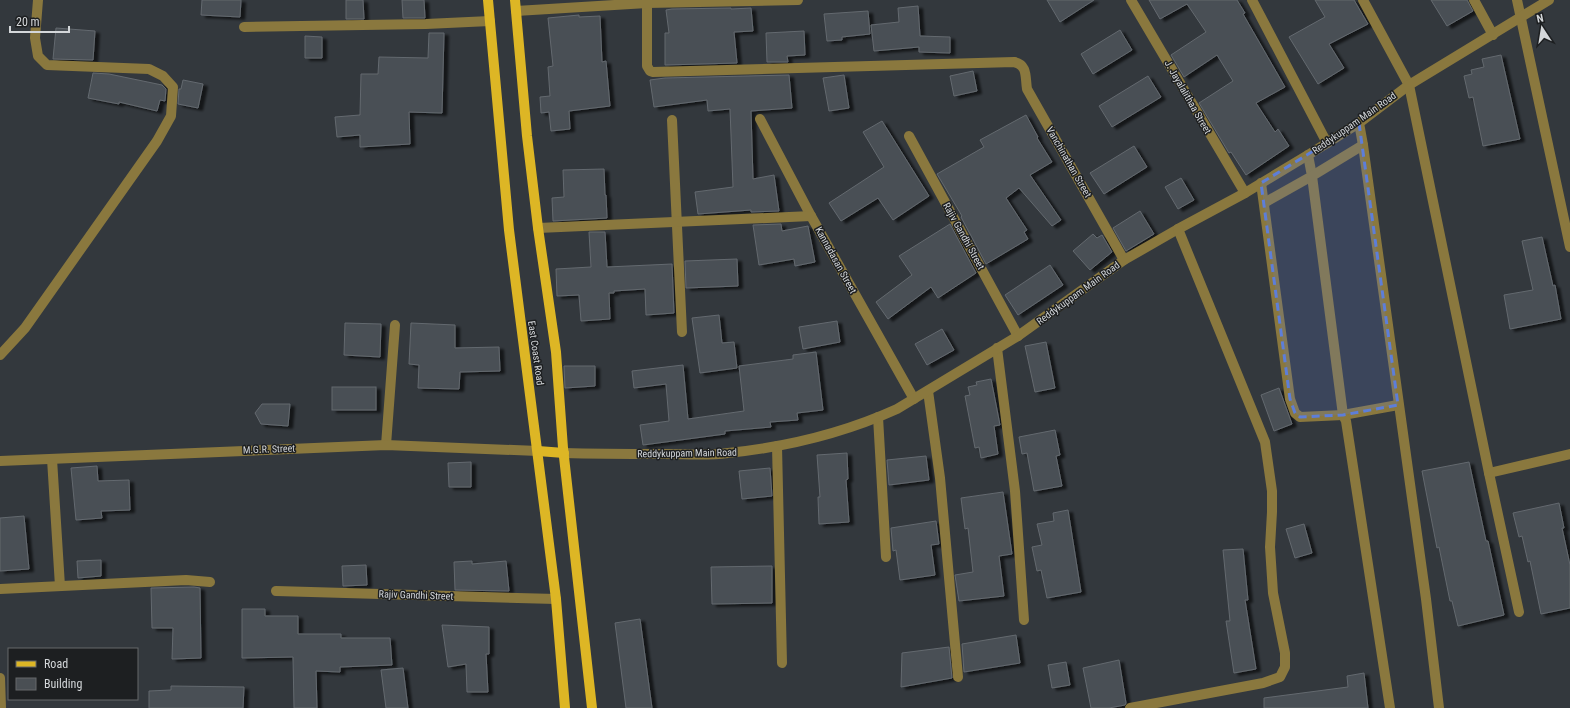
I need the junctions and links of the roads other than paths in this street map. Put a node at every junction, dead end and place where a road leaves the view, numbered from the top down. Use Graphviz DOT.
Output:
graph roads {
  1 [pos="38,0"];
  2 [pos="488,0"];
  3 [pos="515,0"];
  4 [pos="798,0"];
  5 [pos="1131,0"];
  6 [pos="1252,0"];
  7 [pos="1363,0"];
  8 [pos="1474,0"];
  9 [pos="1517,0"];
  10 [pos="1549,0"];
  11 [pos="647,2"];
  12 [pos="516,11"];
  13 [pos="1520,17"];
  14 [pos="490,21"];
  15 [pos="244,27"];
  16 [pos="1493,34"];
  17 [pos="1409,85"];
  18 [pos="760,119"];
  19 [pos="672,120"];
  20 [pos="1358,123"];
  21 [pos="910,136"];
  22 [pos="1327,143"];
  23 [pos="1362,145"];
  24 [pos="1308,155"];
  25 [pos="1312,176"];
  26 [pos="1261,184"];
  27 [pos="1245,193"];
  28 [pos="1264,203"];
  29 [pos="811,216"];
  30 [pos="677,222"];
  31 [pos="538,228"];
  32 [pos="1178,228"];
  33 [pos="1570,247"];
  34 [pos="1124,260"];
  35 [pos="395,325"];
  36 [pos="682,332"];
  37 [pos="1018,336"];
  38 [pos="997,348"];
  39 [pos="0,356"];
  40 [pos="928,391"];
  41 [pos="914,399"];
  42 [pos="1398,405"];
  43 [pos="1343,415"];
  44 [pos="878,418"];
  45 [pos="386,445"];
  46 [pos="777,446"];
  47 [pos="538,451"];
  48 [pos="564,453"];
  49 [pos="1570,454"];
  50 [pos="52,459"];
  51 [pos="0,461"];
  52 [pos="1489,473"];
  53 [pos="886,557"];
  54 [pos="210,582"];
  55 [pos="60,586"];
  56 [pos="0,589"];
  57 [pos="276,591"];
  58 [pos="556,599"];
  59 [pos="1519,612"];
  60 [pos="1024,620"];
  61 [pos="782,663"];
  62 [pos="958,677"];
  63 [pos="0,678"];
  64 [pos="2,708"];
  65 [pos="565,708"];
  66 [pos="592,708"];
  67 [pos="1130,708"];
  68 [pos="1390,708"];
  69 [pos="1439,708"];
  1 -- 39 [label="street"];
  2 -- 14 [label="main road, East Coast Road"];
  3 -- 12 [label="main road, East Coast Road"];
  4 -- 11 [label="street"];
  5 -- 27 [label="street, J. Jayalalithaa Street"];
  6 -- 22 [label="street"];
  7 -- 17 [label="street"];
  8 -- 16 [label="street"];
  9 -- 13 [label="street"];
  10 -- 13 [label="street, Reddykuppam Main Road"];
  11 -- 12 [label="street"];
  11 -- 34 [label="street, Vanchinathan Street"];
  12 -- 31 [label="main road, East Coast Road"];
  13 -- 16 [label="street, Reddykuppam Main Road"];
  13 -- 33 [label="street"];
  14 -- 15 [label="street"];
  14 -- 47 [label="main road, East Coast Road"];
  16 -- 17 [label="street, Reddykuppam Main Road"];
  17 -- 20 [label="street, Reddykuppam Main Road"];
  17 -- 52 [label="street"];
  18 -- 29 [label="street, Kannadasan Street"];
  19 -- 30 [label="street"];
  20 -- 22 [label="street, Reddykuppam Main Road"];
  20 -- 23 [label="street"];
  21 -- 37 [label="street, Rajiv Gandhi Street"];
  22 -- 24 [label="street, Reddykuppam Main Road"];
  23 -- 25 [label="street"];
  23 -- 42 [label="street"];
  24 -- 25 [label="street"];
  24 -- 26 [label="street, Reddykuppam Main Road"];
  25 -- 28 [label="street"];
  25 -- 43 [label="street"];
  26 -- 27 [label="street, Reddykuppam Main Road"];
  26 -- 28 [label="street"];
  27 -- 32 [label="street, Reddykuppam Main Road"];
  28 -- 43 [label="street"];
  29 -- 30 [label="street"];
  29 -- 41 [label="street, Kannadasan Street"];
  30 -- 31 [label="street"];
  30 -- 36 [label="street"];
  31 -- 48 [label="main road, East Coast Road"];
  32 -- 34 [label="street, Reddykuppam Main Road"];
  32 -- 67 [label="street"];
  34 -- 37 [label="street, Reddykuppam Main Road"];
  35 -- 45 [label="street"];
  37 -- 38 [label="street, Reddykuppam Main Road"];
  38 -- 40 [label="street, Reddykuppam Main Road"];
  38 -- 60 [label="street"];
  40 -- 41 [label="street, Reddykuppam Main Road"];
  40 -- 62 [label="street"];
  41 -- 44 [label="street, Reddykuppam Main Road"];
  42 -- 43 [label="street"];
  42 -- 69 [label="street"];
  43 -- 68 [label="street"];
  44 -- 46 [label="street, Reddykuppam Main Road"];
  44 -- 53 [label="street"];
  45 -- 47 [label="street, M.G.R. Street"];
  45 -- 50 [label="street, M.G.R. Street"];
  46 -- 48 [label="street, Reddykuppam Main Road"];
  46 -- 61 [label="street"];
  47 -- 48 [label="main road"];
  47 -- 58 [label="main road, East Coast Road"];
  48 -- 66 [label="main road, East Coast Road"];
  49 -- 52 [label="street"];
  50 -- 51 [label="street, M.G.R. Street"];
  50 -- 55 [label="street"];
  52 -- 59 [label="street"];
  54 -- 55 [label="street"];
  55 -- 56 [label="street"];
  57 -- 58 [label="street, Rajiv Gandhi Street"];
  58 -- 65 [label="main road, East Coast Road"];
  63 -- 64 [label="street"];
}
